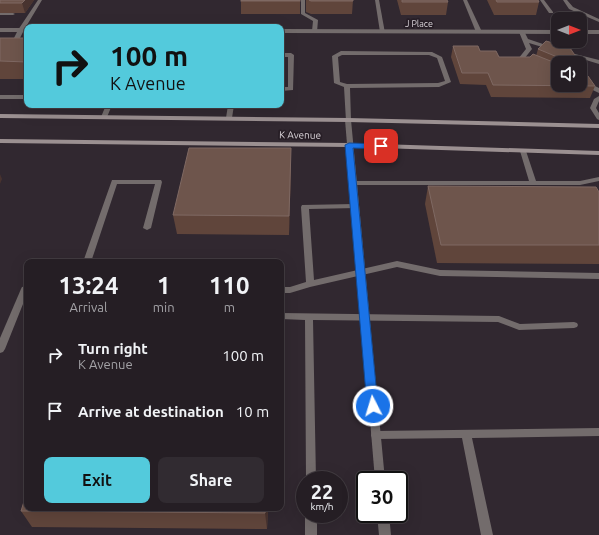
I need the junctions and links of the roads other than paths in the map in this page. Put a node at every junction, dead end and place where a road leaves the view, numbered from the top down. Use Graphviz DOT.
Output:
graph roads {
  1 [pos="40,0"];
  2 [pos="303,0"];
  3 [pos="377,0"];
  4 [pos="465,0"];
  5 [pos="542,0"];
  6 [pos="565,0"];
  7 [pos="550,12"];
  8 [pos="0,14"];
  9 [pos="13,14"];
  10 [pos="24,14"];
  11 [pos="31,14"];
  12 [pos="599,21"];
  13 [pos="27,24"];
  14 [pos="0,30"];
  15 [pos="24,30"];
  16 [pos="284,31"];
  17 [pos="315,31"];
  18 [pos="383,32"];
  19 [pos="479,32"];
  20 [pos="522,32"];
  21 [pos="551,32"];
  22 [pos="587,32"];
  23 [pos="599,32"];
  24 [pos="526,40"];
  25 [pos="7,46"];
  26 [pos="13,46"];
  27 [pos="20,46"];
  28 [pos="555,49"];
  29 [pos="562,51"];
  30 [pos="284,55"];
  31 [pos="599,62"];
  32 [pos="537,66"];
  33 [pos="587,85"];
  34 [pos="347,86"];
  35 [pos="284,89"];
  36 [pos="599,91"];
  37 [pos="0,97"];
  38 [pos="24,98"];
  39 [pos="599,98"];
  40 [pos="108,108"];
  41 [pos="231,108"];
  42 [pos="0,116"];
  43 [pos="104,117"];
  44 [pos="229,118"];
  45 [pos="599,118"];
  46 [pos="348,120"];
  47 [pos="599,126"];
  48 [pos="0,141"];
  49 [pos="349,145"];
  50 [pos="523,151"];
  51 [pos="599,153"];
  52 [pos="599,179"];
  53 [pos="353,183"];
  54 [pos="533,183"];
  55 [pos="354,206"];
  56 [pos="147,228"];
  57 [pos="87,259"];
  58 [pos="361,273"];
  59 [pos="599,276"];
  60 [pos="310,284"];
  61 [pos="284,290"];
  62 [pos="24,291"];
  63 [pos="284,316"];
  64 [pos="309,317"];
  65 [pos="365,318"];
  66 [pos="574,325"];
  67 [pos="0,349"];
  68 [pos="599,432"];
  69 [pos="466,434"];
  70 [pos="376,435"];
  71 [pos="311,471"];
  72 [pos="379,471"];
  73 [pos="311,523"];
  74 [pos="384,523"];
  75 [pos="311,535"];
  76 [pos="385,535"];
  77 [pos="487,535"];
  1 -- 11 [label="street"];
  2 -- 17 [label="street"];
  3 -- 18 [label="street"];
  4 -- 19 [label="street"];
  5 -- 7 [label="street"];
  6 -- 12 [label="street"];
  8 -- 9 [label="street"];
  10 -- 11 [label="street"];
  11 -- 13 [label="street"];
  14 -- 15 [label="street"];
  15 -- 26 [label="street"];
  16 -- 17 [label="street, J Place"];
  17 -- 18 [label="street, J Place"];
  18 -- 19 [label="street, J Place"];
  19 -- 20 [label="street, J Place"];
  20 -- 21 [label="street, J Place"];
  20 -- 24 [label="street"];
  22 -- 23 [label="street"];
  24 -- 28 [label="street"];
  24 -- 32 [label="street"];
  25 -- 26 [label="street"];
  26 -- 27 [label="street"];
  29 -- 31 [label="street"];
  30 -- 35 [label="street"];
  33 -- 36 [label="street"];
  34 -- 34 [label="street"];
  34 -- 46 [label="street"];
  37 -- 38 [label="street"];
  39 -- 45 [label="street"];
  40 -- 43 [label="street"];
  41 -- 44 [label="street"];
  42 -- 43 [label="main road, K Avenue"];
  43 -- 44 [label="main road, K Avenue"];
  44 -- 46 [label="main road, K Avenue"];
  46 -- 47 [label="main road, K Avenue"];
  46 -- 49 [label="street"];
  48 -- 49 [label="main road, K Avenue"];
  49 -- 50 [label="main road, K Avenue"];
  49 -- 53 [label="street"];
  50 -- 51 [label="main road, K Avenue"];
  50 -- 54 [label="street"];
  52 -- 54 [label="street"];
  53 -- 54 [label="street"];
  53 -- 55 [label="street"];
  55 -- 58 [label="street"];
  55 -- 60 [label="street"];
  56 -- 57 [label="street"];
  58 -- 59 [label="street"];
  58 -- 60 [label="street"];
  58 -- 65 [label="street"];
  60 -- 61 [label="street"];
  62 -- 67 [label="street"];
  63 -- 64 [label="street"];
  64 -- 65 [label="street"];
  64 -- 71 [label="street"];
  65 -- 66 [label="street"];
  65 -- 70 [label="street"];
  68 -- 69 [label="street"];
  69 -- 70 [label="street"];
  69 -- 77 [label="street"];
  70 -- 72 [label="street"];
  73 -- 75 [label="street"];
  74 -- 76 [label="street"];
}
